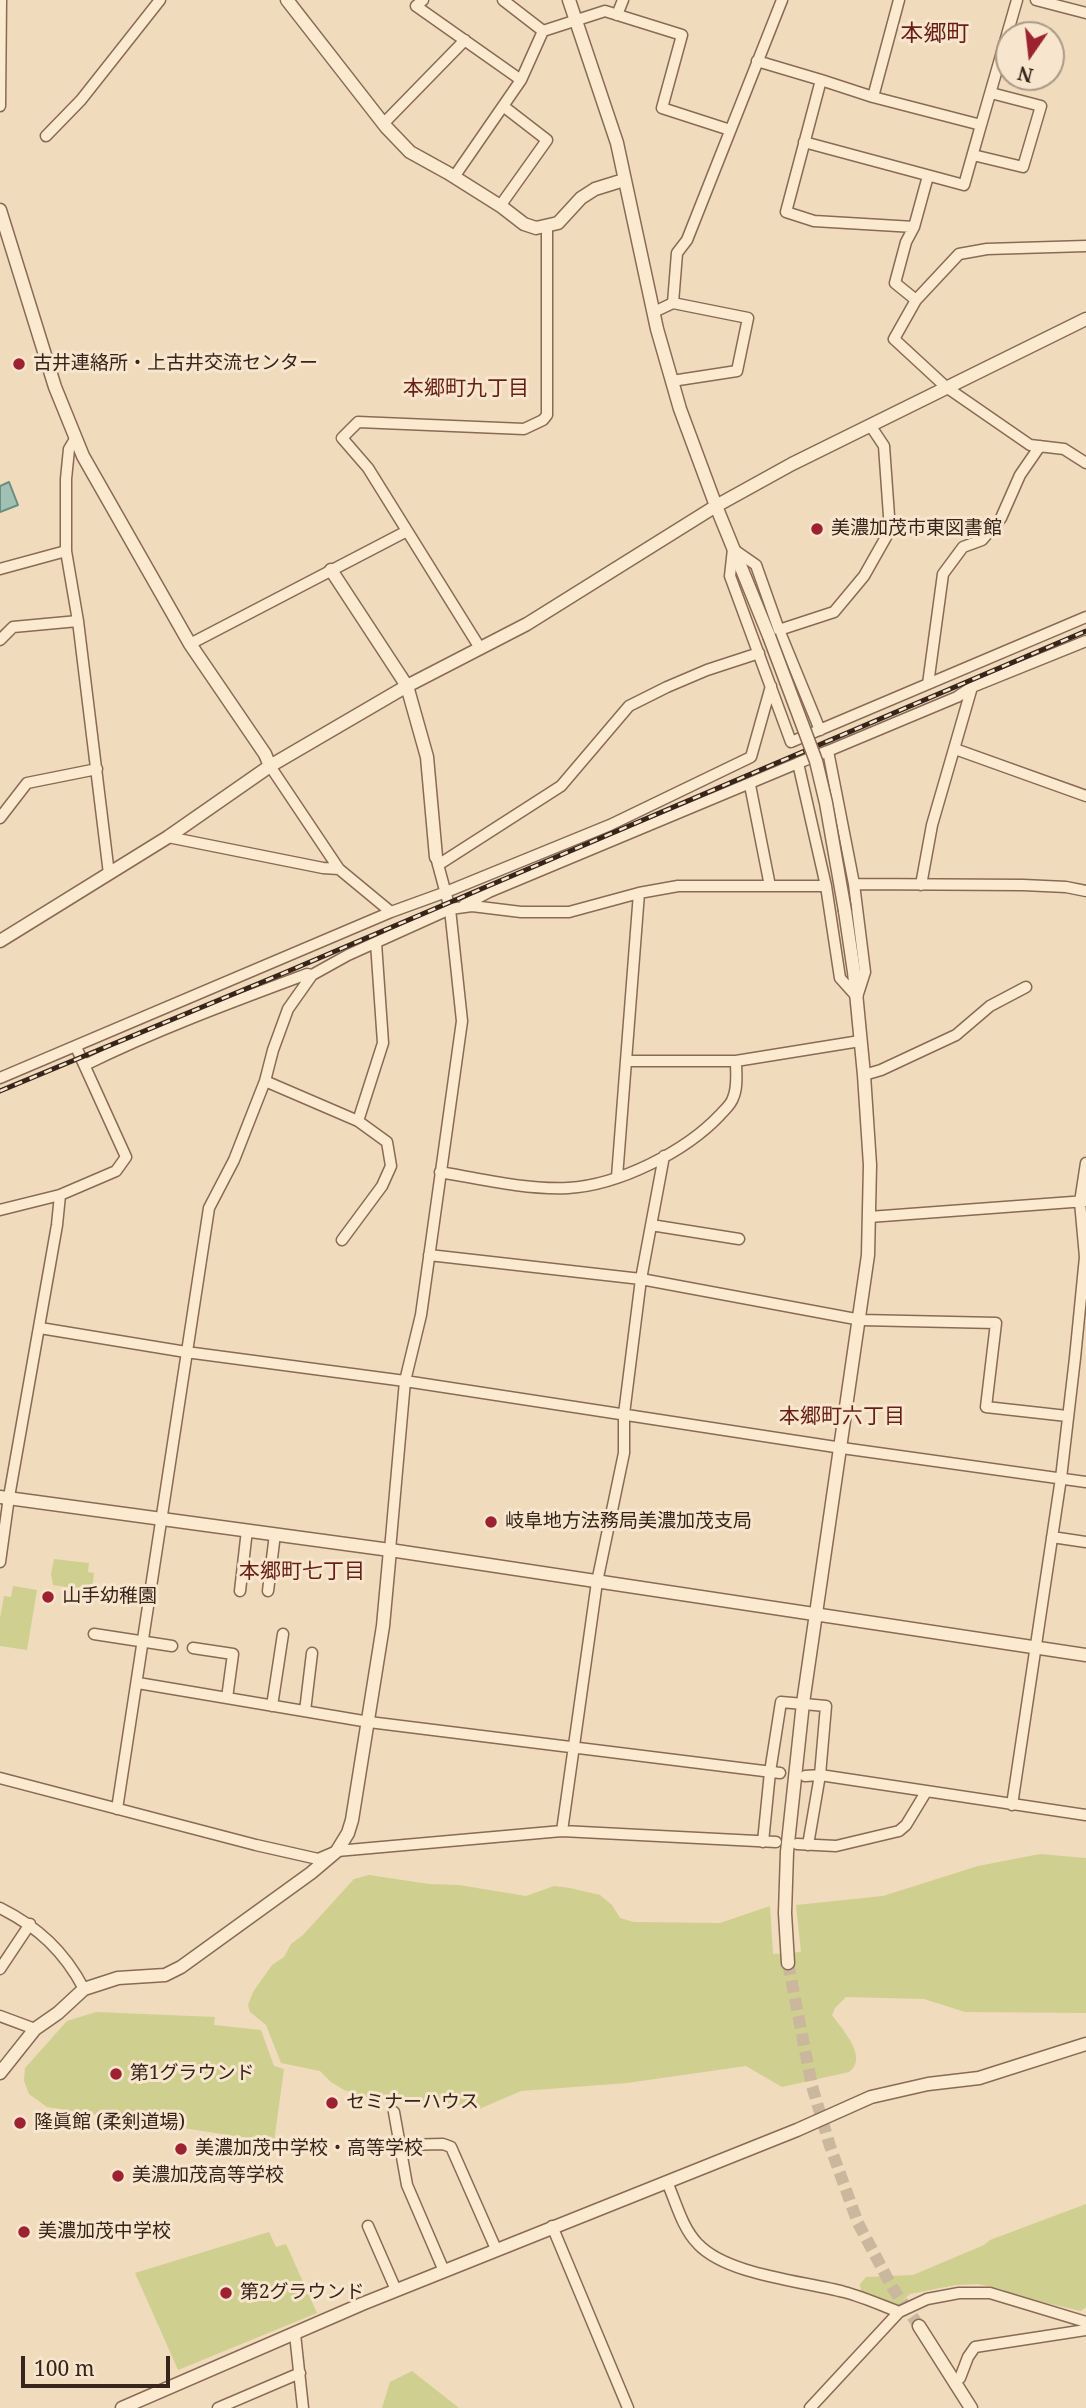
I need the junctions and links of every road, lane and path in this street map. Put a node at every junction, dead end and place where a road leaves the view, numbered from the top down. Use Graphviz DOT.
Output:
graph roads {
  1 [pos="1,0"];
  2 [pos="160,0"];
  3 [pos="287,0"];
  4 [pos="423,0"];
  5 [pos="503,0"];
  6 [pos="569,0"];
  7 [pos="623,0"];
  8 [pos="782,0"];
  9 [pos="900,0"];
  10 [pos="1017,0"];
  11 [pos="1036,0"];
  12 [pos="1086,13"];
  13 [pos="617,15"];
  14 [pos="576,19"];
  15 [pos="543,31"];
  16 [pos="465,40"];
  17 [pos="757,61"];
  18 [pos="521,80"];
  19 [pos="821,80"];
  20 [pos="991,93"];
  21 [pos="873,97"];
  22 [pos="0,106"];
  23 [pos="503,106"];
  24 [pos="384,123"];
  25 [pos="981,125"];
  26 [pos="730,130"];
  27 [pos="46,135"];
  28 [pos="804,142"];
  29 [pos="973,155"];
  30 [pos="928,176"];
  31 [pos="454,177"];
  32 [pos="624,180"];
  33 [pos="500,206"];
  34 [pos="0,210"];
  35 [pos="547,227"];
  36 [pos="914,227"];
  37 [pos="1086,246"];
  38 [pos="916,300"];
  39 [pos="673,303"];
  40 [pos="654,312"];
  41 [pos="1086,319"];
  42 [pos="672,381"];
  43 [pos="946,387"];
  44 [pos="870,425"];
  45 [pos="75,439"];
  46 [pos="1040,446"];
  47 [pos="1086,463"];
  48 [pos="716,506"];
  49 [pos="407,531"];
  50 [pos="733,549"];
  51 [pos="66,551"];
  52 [pos="0,569"];
  53 [pos="331,570"];
  54 [pos="1086,617"];
  55 [pos="78,621"];
  56 [pos="774,633"];
  57 [pos="0,640"];
  58 [pos="1086,641"];
  59 [pos="190,644"];
  60 [pos="480,648"];
  61 [pos="759,653"];
  62 [pos="928,684"];
  63 [pos="407,686"];
  64 [pos="771,686"];
  65 [pos="972,687"];
  66 [pos="820,730"];
  67 [pos="955,749"];
  68 [pos="828,751"];
  69 [pos="798,763"];
  70 [pos="270,766"];
  71 [pos="97,769"];
  72 [pos="750,785"];
  73 [pos="1086,796"];
  74 [pos="0,818"];
  75 [pos="167,837"];
  76 [pos="437,861"];
  77 [pos="340,869"];
  78 [pos="109,874"];
  79 [pos="855,884"];
  80 [pos="921,885"];
  81 [pos="770,886"];
  82 [pos="826,886"];
  83 [pos="1086,891"];
  84 [pos="446,892"];
  85 [pos="639,893"];
  86 [pos="454,909"];
  87 [pos="391,912"];
  88 [pos="0,941"];
  89 [pos="376,943"];
  90 [pos="312,975"];
  91 [pos="1026,987"];
  92 [pos="857,997"];
  93 [pos="860,1041"];
  94 [pos="76,1047"];
  95 [pos="627,1061"];
  96 [pos="736,1061"];
  97 [pos="85,1065"];
  98 [pos="864,1075"];
  99 [pos="0,1078"];
  100 [pos="265,1081"];
  101 [pos="358,1121"];
  102 [pos="664,1156"];
  103 [pos="1086,1163"];
  104 [pos="440,1172"];
  105 [pos="618,1177"];
  106 [pos="60,1195"];
  107 [pos="1083,1201"];
  108 [pos="0,1210"];
  109 [pos="869,1217"];
  110 [pos="651,1225"];
  111 [pos="739,1239"];
  112 [pos="342,1240"];
  113 [pos="429,1255"];
  114 [pos="1086,1257"];
  115 [pos="641,1279"];
  116 [pos="861,1320"];
  117 [pos="40,1328"];
  118 [pos="186,1352"];
  119 [pos="1081,1359"];
  120 [pos="405,1381"];
  121 [pos="624,1414"];
  122 [pos="1067,1416"];
  123 [pos="842,1448"];
  124 [pos="1061,1478"];
  125 [pos="1086,1482"];
  126 [pos="5,1497"];
  127 [pos="162,1518"];
  128 [pos="247,1530"];
  129 [pos="275,1534"];
  130 [pos="1052,1537"];
  131 [pos="1086,1542"];
  132 [pos="390,1550"];
  133 [pos="0,1562"];
  134 [pos="597,1582"];
  135 [pos="240,1591"];
  136 [pos="268,1591"];
  137 [pos="818,1614"];
  138 [pos="94,1634"];
  139 [pos="284,1634"];
  140 [pos="144,1642"];
  141 [pos="172,1646"];
  142 [pos="193,1648"];
  143 [pos="1035,1648"];
  144 [pos="312,1653"];
  145 [pos="1086,1655"];
  146 [pos="138,1683"];
  147 [pos="227,1698"];
  148 [pos="803,1703"];
  149 [pos="272,1706"];
  150 [pos="305,1711"];
  151 [pos="369,1722"];
  152 [pos="575,1748"];
  153 [pos="775,1773"];
  154 [pos="820,1775"];
  155 [pos="805,1776"];
  156 [pos="0,1778"];
  157 [pos="926,1792"];
  158 [pos="1012,1805"];
  159 [pos="117,1809"];
  160 [pos="1086,1815"];
  161 [pos="562,1831"];
  162 [pos="763,1842"];
  163 [pos="776,1842"];
  164 [pos="337,1851"];
  165 [pos="0,1908"];
  166 [pos="30,1924"];
  167 [pos="788,1963"];
  168 [pos="0,1969"];
  169 [pos="83,1989"];
  170 [pos="0,2016"];
  171 [pos="35,2029"];
  172 [pos="1086,2044"];
  173 [pos="0,2073"];
  174 [pos="394,2112"];
  175 [pos="400,2145"];
  176 [pos="667,2182"];
  177 [pos="368,2226"];
  178 [pos="552,2226"];
  179 [pos="496,2249"];
  180 [pos="444,2270"];
  181 [pos="396,2290"];
  182 [pos="899,2312"];
  183 [pos="1086,2322"];
  184 [pos="919,2326"];
  185 [pos="1086,2330"];
  186 [pos="295,2334"];
  187 [pos="300,2374"];
  188 [pos="954,2381"];
  189 [pos="136,2405"];
  190 [pos="122,2408"];
  191 [pos="218,2408"];
  192 [pos="303,2408"];
  193 [pos="628,2408"];
  194 [pos="810,2408"];
  195 [pos="971,2408"];
  1 -- 22 [label="street"];
  2 -- 27 [label="street"];
  3 -- 24 [label="street"];
  4 -- 16 [label="street"];
  5 -- 15 [label="street"];
  6 -- 14 [label="street"];
  7 -- 13 [label="street"];
  8 -- 17 [label="street"];
  9 -- 21 [label="street"];
  10 -- 20 [label="street"];
  11 -- 12 [label="street"];
  13 -- 14 [label="street"];
  13 -- 26 [label="street"];
  14 -- 15 [label="street"];
  14 -- 32 [label="street"];
  15 -- 18 [label="street"];
  16 -- 18 [label="street"];
  16 -- 24 [label="street"];
  17 -- 19 [label="street"];
  17 -- 26 [label="street"];
  18 -- 23 [label="street"];
  19 -- 21 [label="street"];
  19 -- 28 [label="street"];
  20 -- 25 [label="street"];
  20 -- 29 [label="street"];
  21 -- 25 [label="street"];
  23 -- 31 [label="street"];
  23 -- 33 [label="street"];
  24 -- 31 [label="street"];
  25 -- 29 [label="street"];
  26 -- 39 [label="street"];
  28 -- 30 [label="street"];
  28 -- 36 [label="street"];
  29 -- 30 [label="street"];
  30 -- 36 [label="street"];
  31 -- 33 [label="street"];
  32 -- 35 [label="street"];
  32 -- 40 [label="street"];
  33 -- 35 [label="street"];
  34 -- 45 [label="street"];
  35 -- 49 [label="street"];
  36 -- 38 [label="street"];
  37 -- 38 [label="street"];
  38 -- 43 [label="street"];
  39 -- 40 [label="street"];
  39 -- 42 [label="street"];
  40 -- 42 [label="street"];
  41 -- 43 [label="street"];
  42 -- 48 [label="street"];
  43 -- 44 [label="street"];
  43 -- 46 [label="street"];
  44 -- 48 [label="street"];
  44 -- 56 [label="street"];
  45 -- 51 [label="street"];
  45 -- 59 [label="street"];
  46 -- 47 [label="street"];
  46 -- 62 [label="street"];
  48 -- 50 [label="street"];
  48 -- 60 [label="street"];
  49 -- 53 [label="street"];
  49 -- 60 [label="street"];
  50 -- 56 [label="street"];
  50 -- 61 [label="street"];
  51 -- 52 [label="street"];
  51 -- 55 [label="street"];
  53 -- 59 [label="street"];
  53 -- 63 [label="street"];
  54 -- 62 [label="street"];
  55 -- 57 [label="street"];
  55 -- 71 [label="street"];
  56 -- 66 [label="street"];
  56 -- 92 [label="street, bridge"];
  58 -- 65 [label="street"];
  59 -- 70 [label="street"];
  60 -- 63 [label="street"];
  61 -- 64 [label="street"];
  61 -- 76 [label="street"];
  62 -- 66 [label="street"];
  63 -- 70 [label="street"];
  63 -- 76 [label="street"];
  64 -- 66 [label="street"];
  64 -- 84 [label="street"];
  65 -- 67 [label="street"];
  65 -- 68 [label="street"];
  67 -- 73 [label="street"];
  67 -- 80 [label="street"];
  68 -- 69 [label="street"];
  68 -- 79 [label="street"];
  69 -- 72 [label="street"];
  69 -- 82 [label="street"];
  70 -- 75 [label="street"];
  70 -- 77 [label="street"];
  71 -- 74 [label="street"];
  71 -- 78 [label="street"];
  72 -- 81 [label="street"];
  72 -- 86 [label="street"];
  75 -- 77 [label="street"];
  75 -- 78 [label="street"];
  76 -- 84 [label="street"];
  77 -- 87 [label="street"];
  78 -- 88 [label="street"];
  79 -- 80 [label="street"];
  79 -- 92 [label="street"];
  80 -- 83 [label="street"];
  81 -- 82 [label="street"];
  81 -- 85 [label="street"];
  82 -- 92 [label="street"];
  84 -- 86 [label="street"];
  84 -- 87 [label="street"];
  85 -- 86 [label="street"];
  85 -- 95 [label="street"];
  86 -- 89 [label="street"];
  86 -- 104 [label="street"];
  87 -- 94 [label="street"];
  89 -- 90 [label="street"];
  89 -- 101 [label="street"];
  90 -- 97 [label="street"];
  90 -- 100 [label="street"];
  91 -- 98 [label="street"];
  92 -- 93 [label="street"];
  93 -- 96 [label="street"];
  93 -- 98 [label="street"];
  94 -- 97 [label="street"];
  94 -- 99 [label="street"];
  95 -- 96 [label="street"];
  95 -- 105 [label="street"];
  96 -- 102 [label="street"];
  97 -- 106 [label="street"];
  98 -- 109 [label="street"];
  100 -- 101 [label="street"];
  100 -- 118 [label="street"];
  101 -- 112 [label="street"];
  102 -- 105 [label="street"];
  102 -- 110 [label="street"];
  103 -- 107 [label="street"];
  104 -- 105 [label="street"];
  104 -- 113 [label="street"];
  106 -- 108 [label="street"];
  106 -- 117 [label="street"];
  107 -- 109 [label="street"];
  107 -- 114 [label="street"];
  109 -- 116 [label="street"];
  110 -- 111 [label="street"];
  110 -- 115 [label="street"];
  113 -- 115 [label="street"];
  113 -- 120 [label="street"];
  114 -- 119 [label="street"];
  115 -- 116 [label="street"];
  115 -- 121 [label="street"];
  116 -- 122 [label="street"];
  116 -- 123 [label="street"];
  117 -- 118 [label="street"];
  117 -- 126 [label="street"];
  118 -- 120 [label="street"];
  118 -- 127 [label="street"];
  119 -- 122 [label="street"];
  120 -- 121 [label="street"];
  120 -- 132 [label="street"];
  121 -- 123 [label="street"];
  121 -- 134 [label="street"];
  122 -- 124 [label="street"];
  123 -- 124 [label="street"];
  123 -- 137 [label="street"];
  124 -- 125 [label="street"];
  124 -- 130 [label="street"];
  126 -- 127 [label="street"];
  126 -- 133 [label="street"];
  127 -- 128 [label="street"];
  127 -- 140 [label="street"];
  128 -- 129 [label="street"];
  128 -- 135 [label="street"];
  129 -- 132 [label="street"];
  129 -- 136 [label="street"];
  130 -- 131 [label="street"];
  130 -- 143 [label="street"];
  132 -- 134 [label="street"];
  132 -- 151 [label="street"];
  134 -- 137 [label="street"];
  134 -- 152 [label="street"];
  137 -- 143 [label="street"];
  137 -- 148 [label="street"];
  138 -- 140 [label="street"];
  139 -- 149 [label="street"];
  140 -- 141 [label="street"];
  140 -- 146 [label="street"];
  142 -- 147 [label="street"];
  143 -- 145 [label="street"];
  143 -- 158 [label="street"];
  144 -- 150 [label="street"];
  146 -- 147 [label="street"];
  146 -- 159 [label="street"];
  147 -- 149 [label="street"];
  148 -- 153 [label="street"];
  148 -- 154 [label="street"];
  148 -- 167 [label="street"];
  149 -- 150 [label="street"];
  150 -- 151 [label="street"];
  151 -- 152 [label="street"];
  151 -- 164 [label="street"];
  152 -- 153 [label="street"];
  152 -- 161 [label="street"];
  153 -- 162 [label="street"];
  154 -- 155 [label="street"];
  154 -- 157 [label="street"];
  154 -- 157 [label="street"];
  156 -- 159 [label="street"];
  157 -- 158 [label="street"];
  158 -- 160 [label="street"];
  159 -- 164 [label="street"];
  161 -- 162 [label="street"];
  161 -- 164 [label="street"];
  162 -- 163 [label="street"];
  164 -- 169 [label="street"];
  165 -- 166 [label="street"];
  166 -- 168 [label="street"];
  166 -- 169 [label="street"];
  169 -- 171 [label="street"];
  170 -- 171 [label="street"];
  171 -- 173 [label="street"];
  172 -- 176 [label="street"];
  174 -- 175 [label="street"];
  175 -- 179 [label="street"];
  175 -- 180 [label="street"];
  176 -- 178 [label="street"];
  176 -- 182 [label="street"];
  177 -- 181 [label="street"];
  178 -- 179 [label="street"];
  178 -- 193 [label="street"];
  179 -- 180 [label="street"];
  180 -- 181 [label="street"];
  181 -- 186 [label="street"];
  182 -- 183 [label="street"];
  182 -- 194 [label="street"];
  184 -- 188 [label="street"];
  185 -- 188 [label="street"];
  186 -- 187 [label="street"];
  186 -- 189 [label="street"];
  187 -- 191 [label="street"];
  187 -- 192 [label="street"];
  188 -- 195 [label="street"];
  189 -- 190 [label="street"];
}
